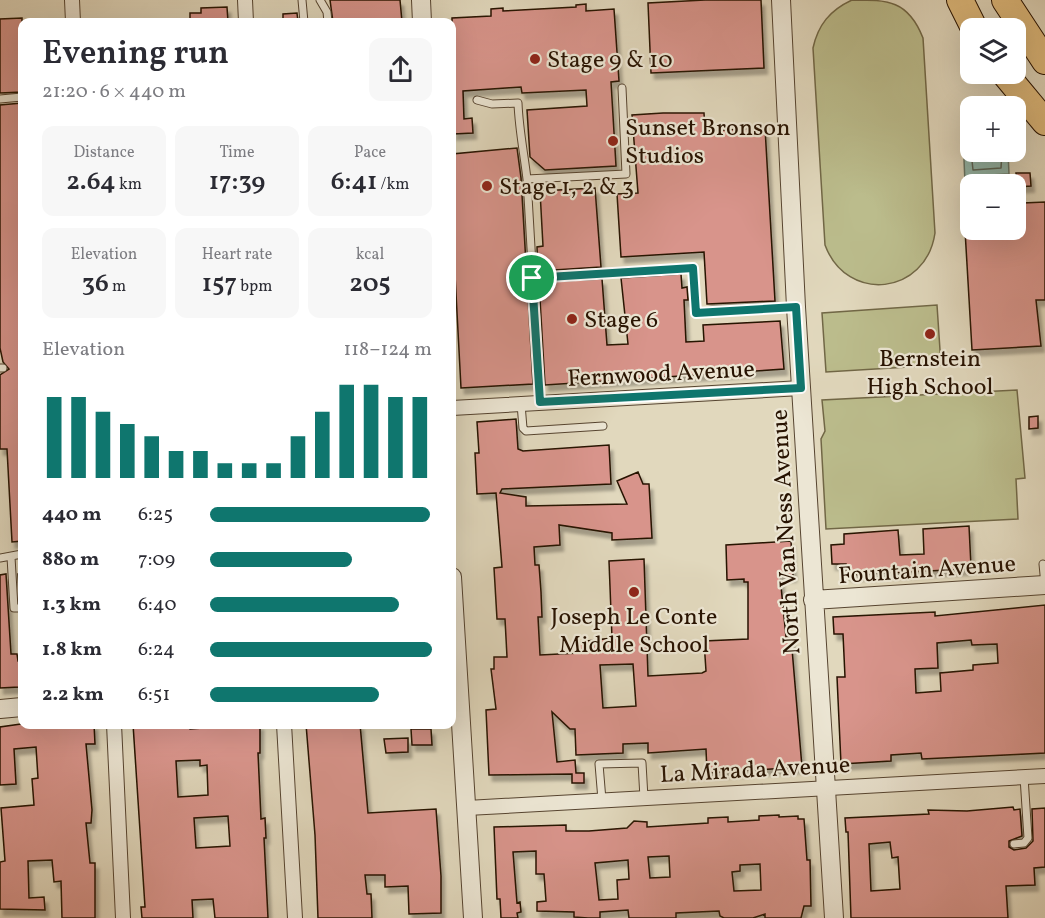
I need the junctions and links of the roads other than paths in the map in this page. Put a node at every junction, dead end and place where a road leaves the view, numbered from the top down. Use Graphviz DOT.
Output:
graph roads {
  1 [pos="72,0"];
  2 [pos="245,0"];
  3 [pos="302,0"];
  4 [pos="320,0"];
  5 [pos="421,0"];
  6 [pos="781,0"];
  7 [pos="960,0"];
  8 [pos="1005,0"];
  9 [pos="74,18"];
  10 [pos="246,18"];
  11 [pos="304,18"];
  12 [pos="328,18"];
  13 [pos="422,18"];
  14 [pos="969,18"];
  15 [pos="1045,61"];
  16 [pos="1013,84"];
  17 [pos="622,88"];
  18 [pos="18,97"];
  19 [pos="0,99"];
  20 [pos="477,100"];
  21 [pos="1045,122"];
  22 [pos="527,180"];
  23 [pos="532,278"];
  24 [pos="796,307"];
  25 [pos="801,388"];
  26 [pos="540,402"];
  27 [pos="520,404"];
  28 [pos="456,408"];
  29 [pos="603,426"];
  30 [pos="18,555"];
  31 [pos="11,557"];
  32 [pos="0,558"];
  33 [pos="18,559"];
  34 [pos="1043,564"];
  35 [pos="1045,585"];
  36 [pos="813,600"];
  37 [pos="18,608"];
  38 [pos="456,700"];
  39 [pos="18,707"];
  40 [pos="0,709"];
  41 [pos="114,729"];
  42 [pos="284,729"];
  43 [pos="1045,776"];
  44 [pos="1024,777"];
  45 [pos="825,788"];
  46 [pos="644,798"];
  47 [pos="602,800"];
  48 [pos="467,808"];
  49 [pos="1014,844"];
  50 [pos="123,918"];
  51 [pos="295,918"];
  52 [pos="473,918"];
  53 [pos="834,918"];
  1 -- 9 [label="street"];
  2 -- 10 [label="street"];
  3 -- 11 [label="lane"];
  4 -- 12 [label="lane"];
  5 -- 13 [label="street"];
  6 -- 24 [label="street, North Van Ness Avenue"];
  7 -- 14 [label="highway"];
  8 -- 15 [label="highway"];
  16 -- 21 [label="highway"];
  17 -- 22 [label="lane"];
  18 -- 19 [label="lane"];
  20 -- 22 [label="lane"];
  22 -- 23 [label="lane"];
  23 -- 24 [label="lane"];
  23 -- 26 [label="lane"];
  24 -- 25 [label="street, North Van Ness Avenue"];
  25 -- 26 [label="street, Fernwood Avenue"];
  25 -- 36 [label="street, North Van Ness Avenue"];
  26 -- 27 [label="street, Fernwood Avenue"];
  27 -- 28 [label="street, Fernwood Avenue"];
  27 -- 29 [label="lane"];
  30 -- 31 [label="lane"];
  31 -- 32 [label="lane"];
  31 -- 33 [label="lane"];
  31 -- 37 [label="lane"];
  34 -- 35 [label="lane"];
  35 -- 36 [label="street, Fountain Avenue"];
  36 -- 45 [label="street, North Van Ness Avenue"];
  38 -- 48 [label="street"];
  39 -- 40 [label="street"];
  41 -- 50 [label="street"];
  42 -- 51 [label="street"];
  43 -- 44 [label="street, La Mirada Avenue"];
  44 -- 45 [label="street, La Mirada Avenue"];
  44 -- 49 [label="lane"];
  45 -- 46 [label="street, La Mirada Avenue"];
  45 -- 53 [label="street, North Van Ness Avenue"];
  46 -- 47 [label="street, La Mirada Avenue"];
  46 -- 47 [label="lane"];
  47 -- 48 [label="street, La Mirada Avenue"];
  48 -- 52 [label="street"];
}
